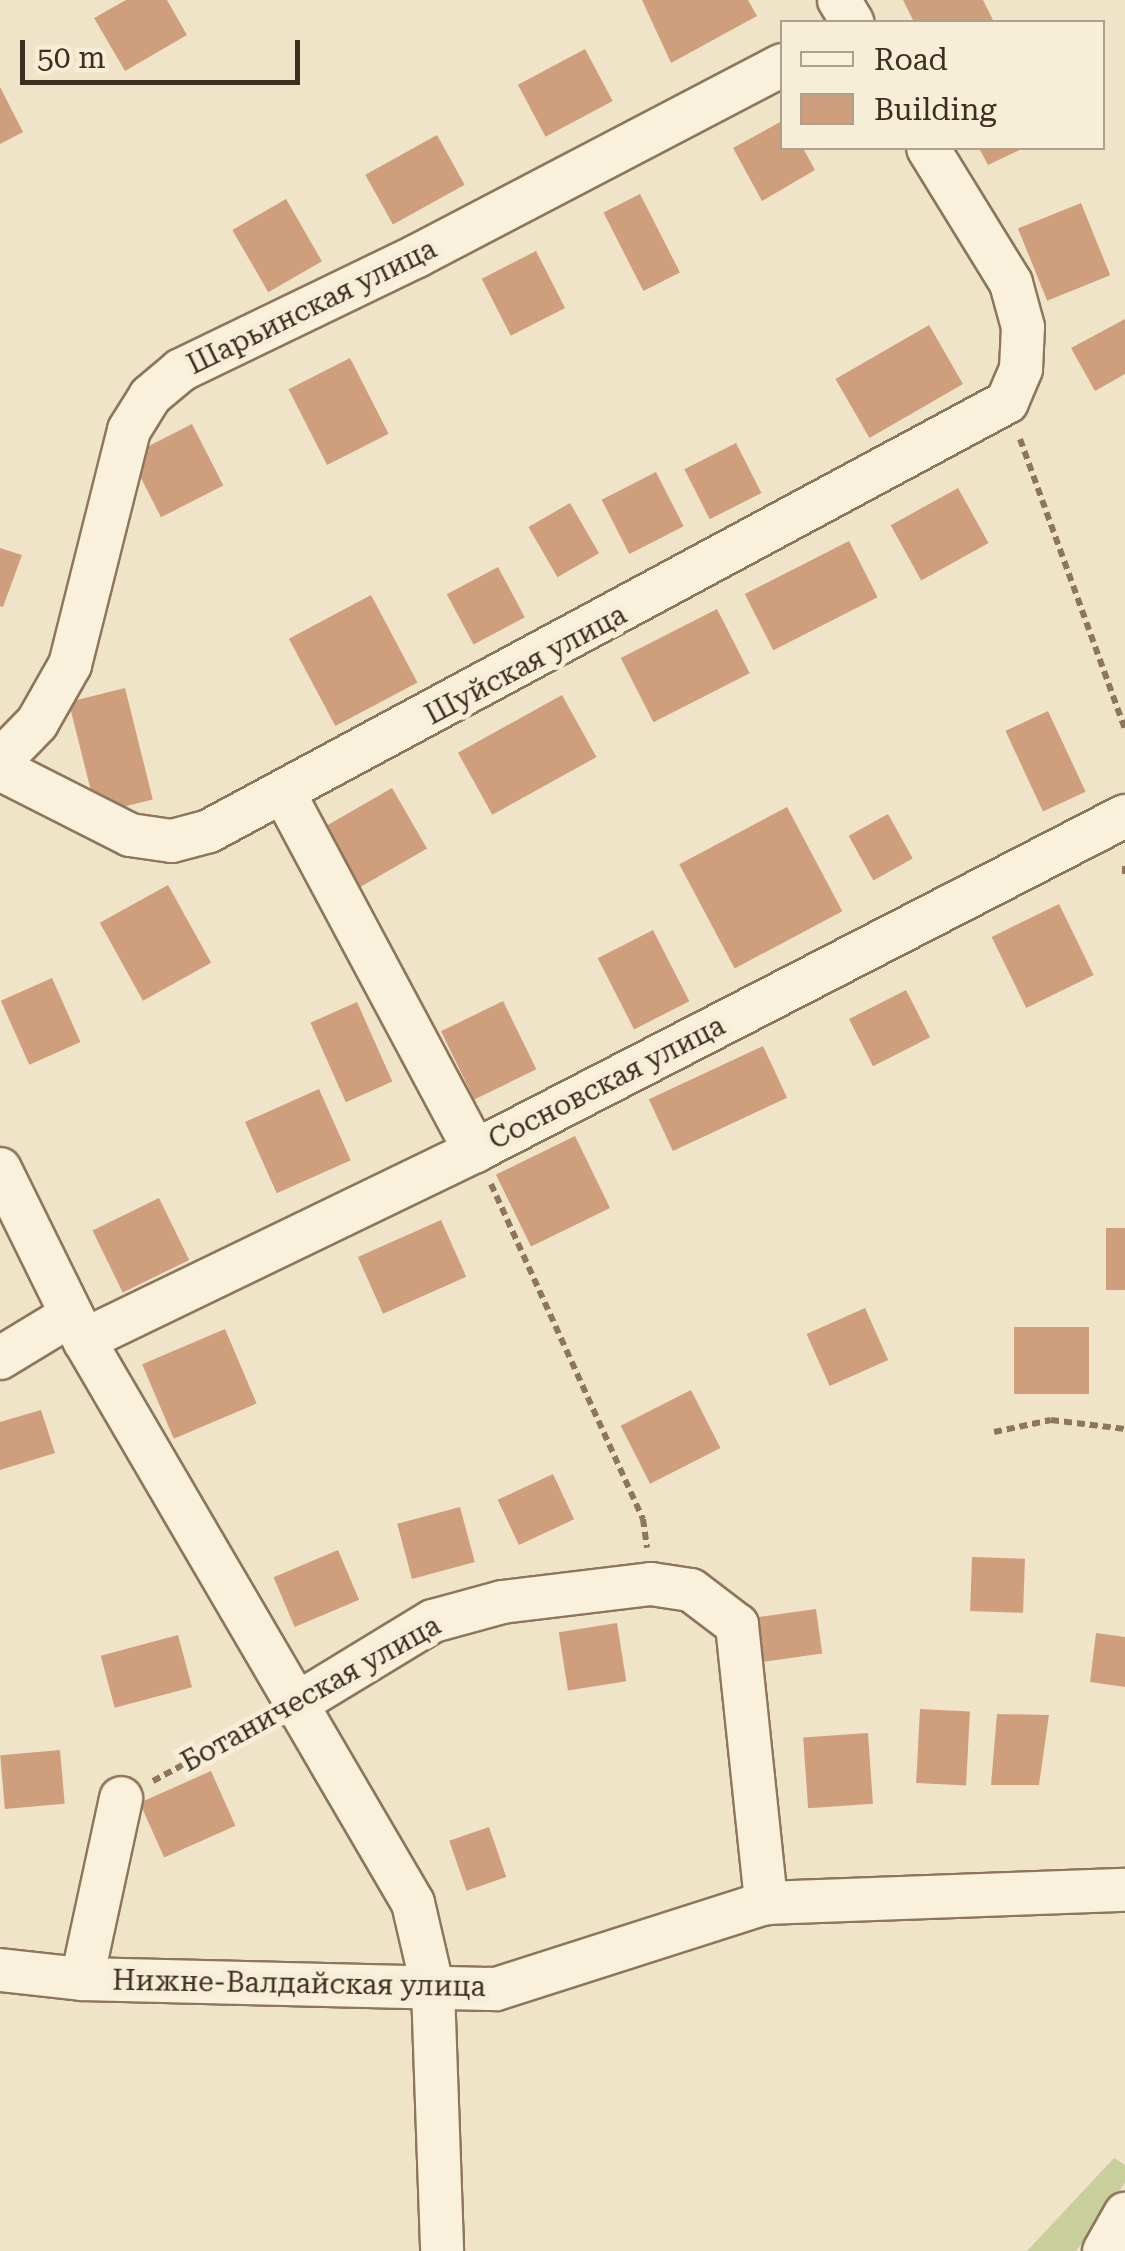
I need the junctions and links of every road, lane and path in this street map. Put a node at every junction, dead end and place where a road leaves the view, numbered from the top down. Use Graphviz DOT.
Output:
graph roads {
  1 [pos="780,66"];
  2 [pos="929,150"];
  3 [pos="1014,385"];
  4 [pos="1125,729"];
  5 [pos="0,762"];
  6 [pos="0,769"];
  7 [pos="285,795"];
  8 [pos="1125,816"];
  9 [pos="1125,866"];
  10 [pos="1125,876"];
  11 [pos="475,1152"];
  12 [pos="0,1169"];
  13 [pos="77,1328"];
  14 [pos="0,1358"];
  15 [pos="1125,1430"];
  16 [pos="994,1432"];
  17 [pos="651,1584"];
  18 [pos="293,1706"];
  19 [pos="121,1798"];
  20 [pos="1125,1890"];
  21 [pos="766,1903"];
  22 [pos="0,1970"];
  23 [pos="82,1979"];
  24 [pos="434,1989"];
  25 [pos="1125,2214"];
  26 [pos="442,2251"];
  27 [pos="1104,2251"];
  1 -- 5 [label="street, Шарьинская улица"];
  2 -- 3 [label="street"];
  3 -- 4 [label="path"];
  3 -- 7 [label="street, Шуйская улица"];
  6 -- 7 [label="street, Шуйская улица"];
  7 -- 11 [label="street"];
  8 -- 11 [label="street, Сосновская улица"];
  9 -- 10 [label="path"];
  11 -- 13 [label="street, Сосновская улица"];
  11 -- 17 [label="path"];
  12 -- 13 [label="street"];
  13 -- 14 [label="street, Сосновская улица"];
  13 -- 18 [label="street"];
  15 -- 16 [label="path"];
  17 -- 18 [label="street, Ботаническая улица"];
  17 -- 21 [label="street, Ботаническая улица"];
  18 -- 19 [label="path, Ботаническая улица"];
  18 -- 24 [label="street"];
  19 -- 23 [label="street"];
  20 -- 21 [label="street, Нижне-Валдайская улица"];
  21 -- 24 [label="street, Нижне-Валдайская улица"];
  22 -- 23 [label="street, Нижне-Валдайская улица"];
  23 -- 24 [label="street, Нижне-Валдайская улица"];
  24 -- 26 [label="street"];
  25 -- 27 [label="street"];
}
